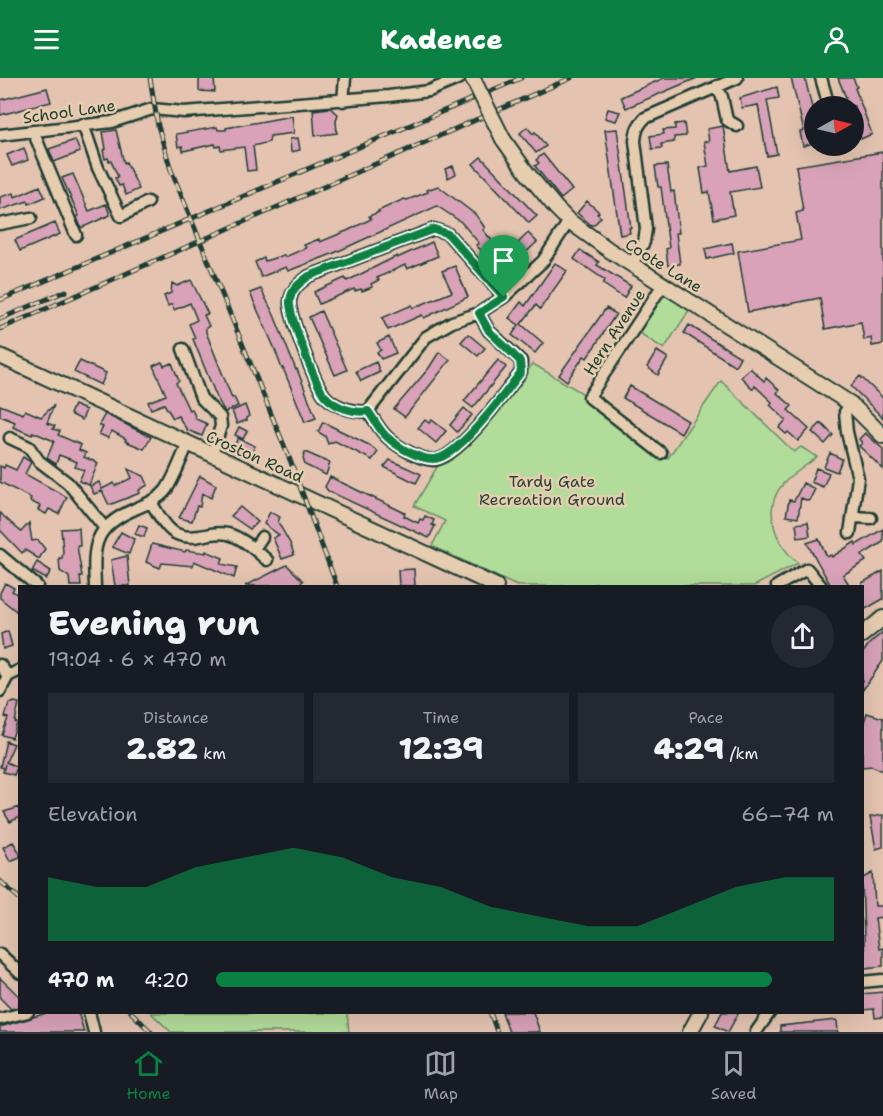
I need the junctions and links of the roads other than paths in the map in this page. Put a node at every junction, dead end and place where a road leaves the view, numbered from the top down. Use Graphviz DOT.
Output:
graph roads {
  1 [pos="345,78"];
  2 [pos="468,78"];
  3 [pos="737,78"];
  4 [pos="821,78"];
  5 [pos="717,87"];
  6 [pos="826,96"];
  7 [pos="343,100"];
  8 [pos="84,124"];
  9 [pos="737,126"];
  10 [pos="33,131"];
  11 [pos="0,135"];
  12 [pos="148,202"];
  13 [pos="31,218"];
  14 [pos="569,222"];
  15 [pos="0,224"];
  16 [pos="76,235"];
  17 [pos="632,264"];
  18 [pos="664,284"];
  19 [pos="504,297"];
  20 [pos="479,313"];
  21 [pos="183,349"];
  22 [pos="0,357"];
  23 [pos="851,404"];
  24 [pos="368,411"];
  25 [pos="883,436"];
  26 [pos="10,438"];
  27 [pos="188,444"];
  28 [pos="661,453"];
  29 [pos="212,454"];
  30 [pos="151,502"];
  31 [pos="853,516"];
  32 [pos="871,518"];
  33 [pos="104,526"];
  34 [pos="850,533"];
  35 [pos="262,537"];
  36 [pos="254,549"];
  37 [pos="0,555"];
  38 [pos="267,560"];
  39 [pos="36,585"];
  40 [pos="95,585"];
  41 [pos="494,585"];
  42 [pos="779,585"];
  43 [pos="820,585"];
  44 [pos="883,618"];
  45 [pos="864,633"];
  46 [pos="0,665"];
  47 [pos="18,671"];
  48 [pos="8,676"];
  49 [pos="0,691"];
  50 [pos="0,954"];
  51 [pos="18,971"];
  52 [pos="883,980"];
  53 [pos="864,982"];
  54 [pos="18,1014"];
  55 [pos="90,1014"];
  56 [pos="700,1014"];
  57 [pos="769,1014"];
  58 [pos="2,1017"];
  59 [pos="94,1032"];
  60 [pos="690,1032"];
  61 [pos="756,1032"];
  1 -- 7 [label="street"];
  2 -- 7 [label="street, School Lane"];
  2 -- 14 [label="street, Coote Lane, bridge"];
  3 -- 5 [label="street"];
  4 -- 6 [label="street"];
  5 -- 9 [label="street"];
  5 -- 17 [label="street"];
  7 -- 8 [label="street, School Lane"];
  8 -- 10 [label="street, School Lane"];
  8 -- 12 [label="street"];
  10 -- 11 [label="street, School Lane"];
  10 -- 16 [label="street"];
  13 -- 15 [label="street"];
  14 -- 17 [label="street, Coote Lane"];
  14 -- 19 [label="street"];
  17 -- 18 [label="street, Coote Lane"];
  18 -- 23 [label="street, Coote Lane"];
  18 -- 28 [label="street, Hern Avenue"];
  19 -- 20 [label="street"];
  19 -- 24 [label="street"];
  20 -- 24 [label="street"];
  20 -- 24 [label="street"];
  21 -- 29 [label="street"];
  22 -- 27 [label="street, Croston Road"];
  23 -- 25 [label="street, Coote Lane"];
  23 -- 31 [label="street"];
  26 -- 33 [label="street"];
  27 -- 29 [label="street, Croston Road"];
  27 -- 30 [label="street"];
  29 -- 41 [label="street, Croston Road"];
  30 -- 33 [label="street"];
  30 -- 36 [label="street"];
  31 -- 32 [label="street"];
  31 -- 34 [label="street"];
  33 -- 40 [label="street"];
  35 -- 36 [label="street"];
  36 -- 38 [label="street"];
  37 -- 39 [label="street"];
  42 -- 43 [label="street"];
  44 -- 45 [label="street"];
  46 -- 48 [label="street"];
  47 -- 48 [label="street"];
  48 -- 49 [label="street"];
  50 -- 51 [label="street"];
  52 -- 53 [label="street"];
  54 -- 58 [label="street"];
  55 -- 59 [label="street"];
  56 -- 60 [label="street"];
  57 -- 61 [label="street"];
}
